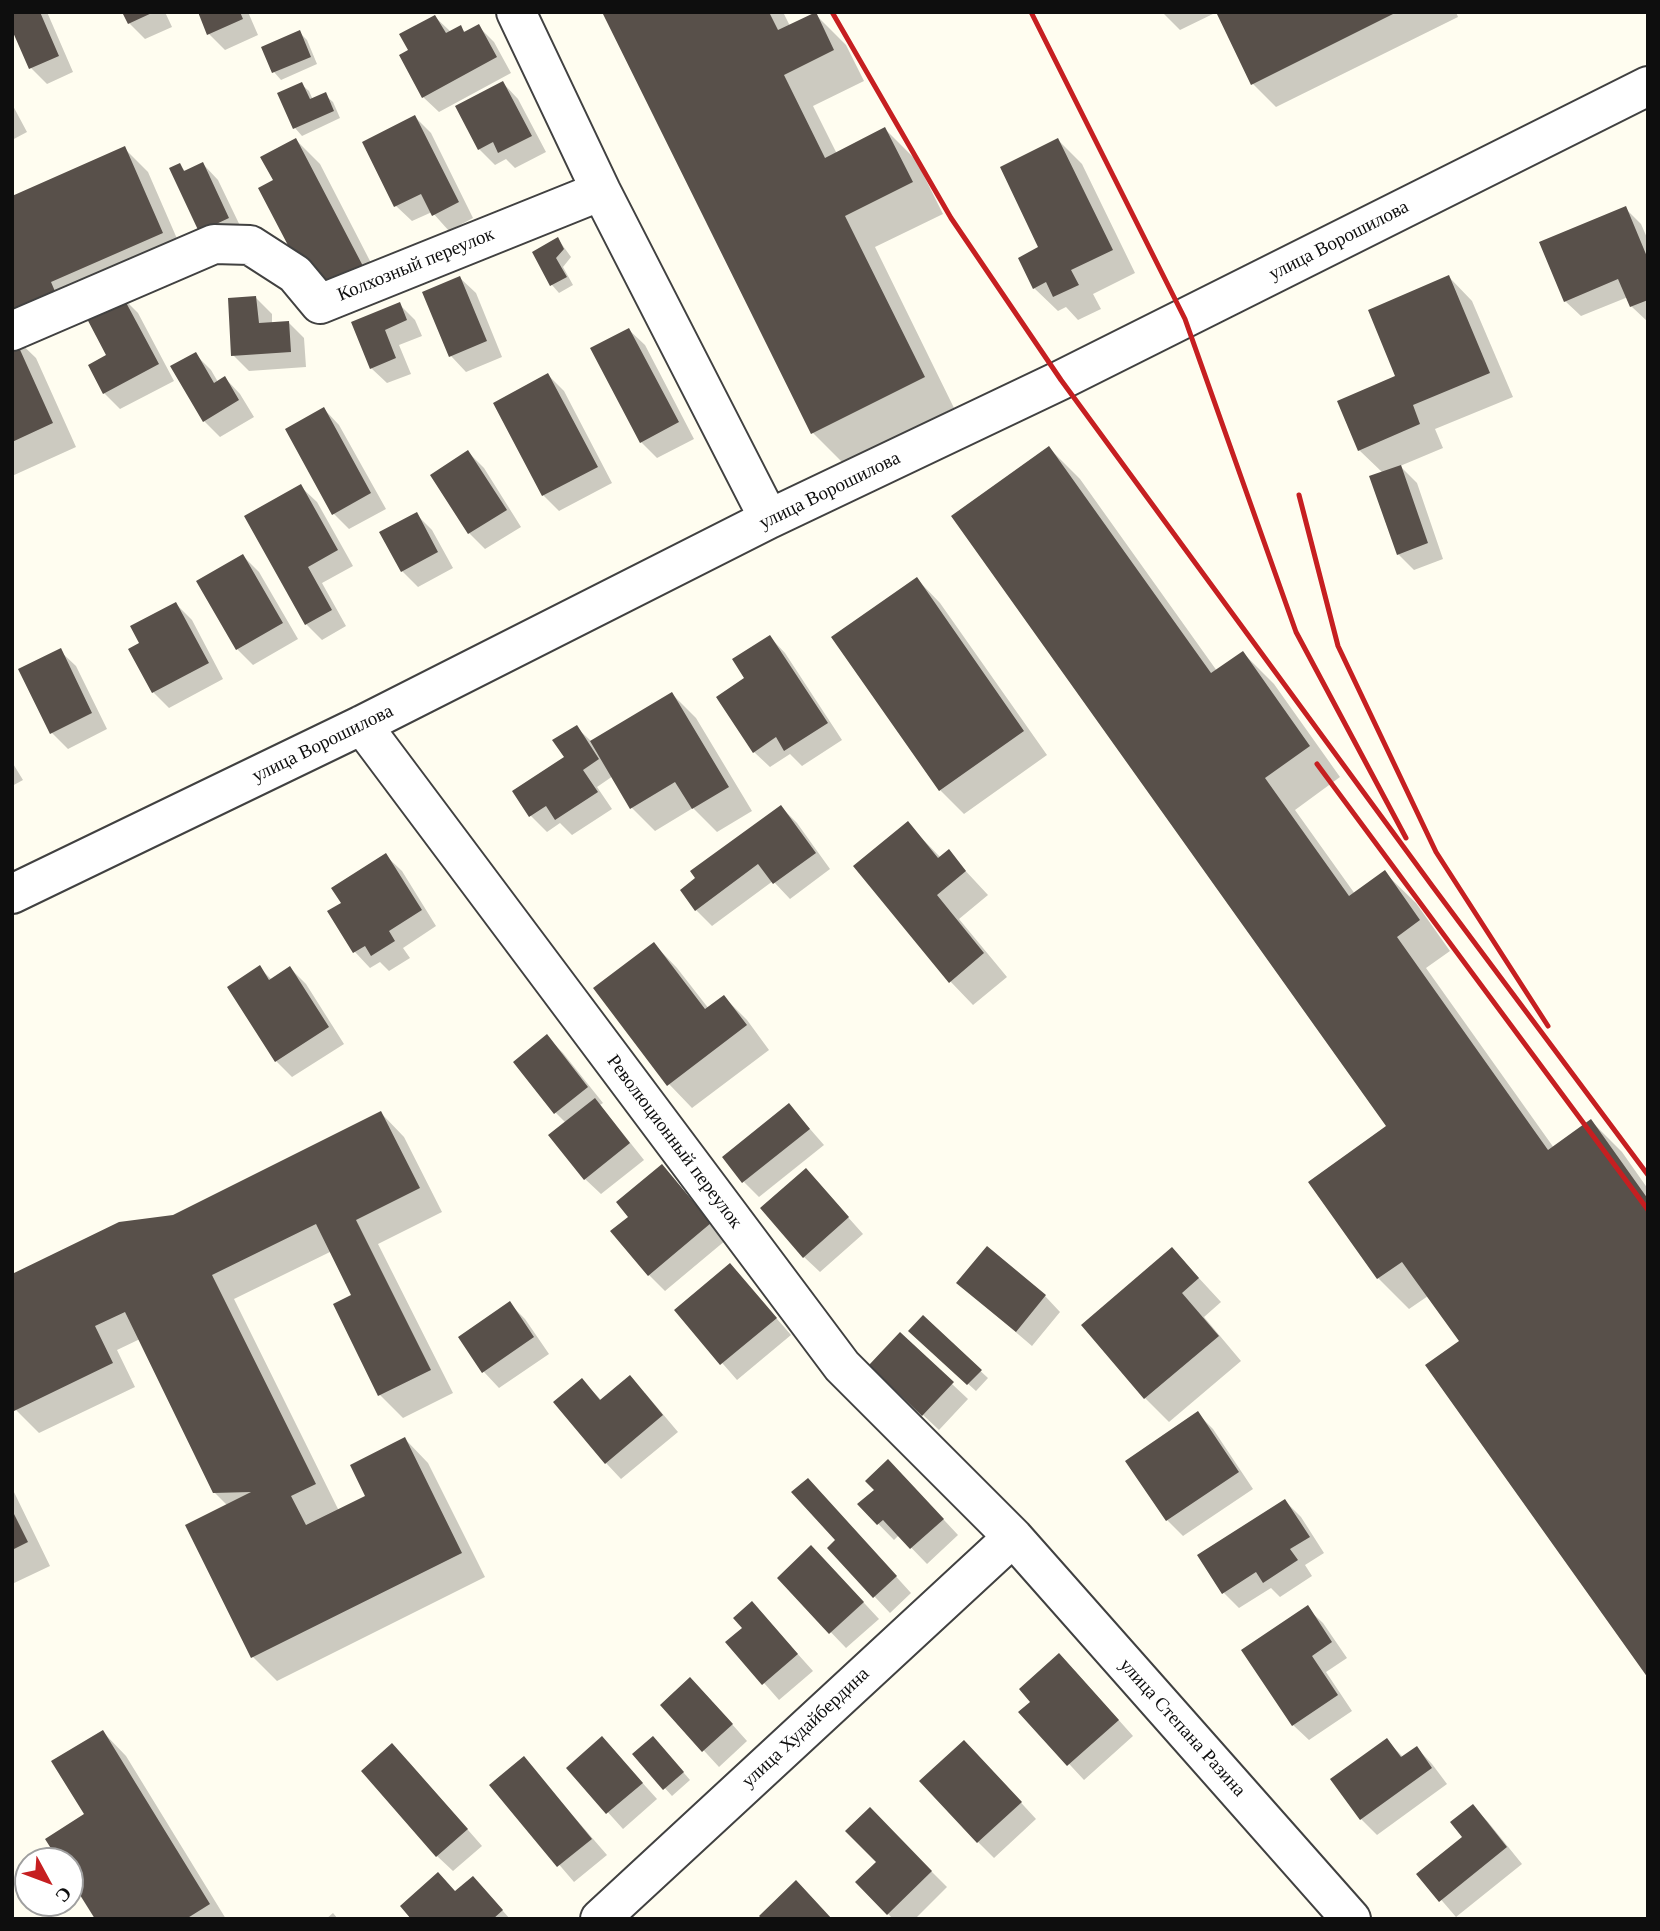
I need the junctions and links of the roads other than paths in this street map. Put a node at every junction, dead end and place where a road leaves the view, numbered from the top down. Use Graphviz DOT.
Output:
graph roads {
  1 [pos="516,12"];
  2 [pos="1648,86"];
  3 [pos="601,191"];
  4 [pos="12,331"];
  5 [pos="769,519"];
  6 [pos="362,725"];
  7 [pos="12,894"];
  8 [pos="1013,1537"];
  9 [pos="600,1919"];
  10 [pos="1351,1919"];
  1 -- 3 [label="street"];
  2 -- 5 [label="street, улица Ворошилова"];
  3 -- 4 [label="street, Колхозный переулок"];
  3 -- 5 [label="street"];
  5 -- 6 [label="street, улица Ворошилова"];
  6 -- 7 [label="street, улица Ворошилова"];
  6 -- 8 [label="street, Революционный переулок"];
  8 -- 9 [label="street, улица Худайбердина"];
  8 -- 10 [label="street, улица Степана Разина"];
}
